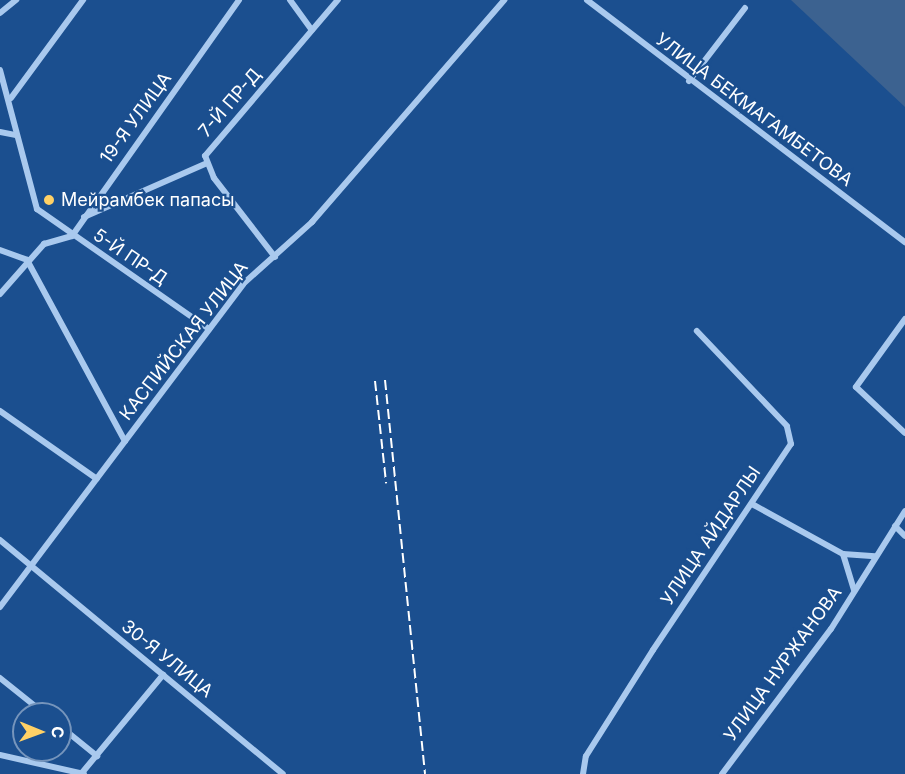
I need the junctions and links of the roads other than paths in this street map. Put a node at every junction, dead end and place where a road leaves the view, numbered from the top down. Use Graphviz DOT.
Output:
graph roads {
  1 [pos="16,0"];
  2 [pos="83,0"];
  3 [pos="239,0"];
  4 [pos="290,0"];
  5 [pos="338,0"];
  6 [pos="504,0"];
  7 [pos="587,0"];
  8 [pos="746,8"];
  9 [pos="0,13"];
  10 [pos="312,30"];
  11 [pos="0,70"];
  12 [pos="690,81"];
  13 [pos="11,98"];
  14 [pos="0,132"];
  15 [pos="15,135"];
  16 [pos="205,164"];
  17 [pos="83,218"];
  18 [pos="72,236"];
  19 [pos="905,242"];
  20 [pos="0,250"];
  21 [pos="275,257"];
  22 [pos="27,261"];
  23 [pos="0,294"];
  24 [pos="905,320"];
  25 [pos="209,329"];
  26 [pos="697,331"];
  27 [pos="0,411"];
  28 [pos="905,433"];
  29 [pos="125,441"];
  30 [pos="97,479"];
  31 [pos="752,504"];
  32 [pos="905,510"];
  33 [pos="895,526"];
  34 [pos="905,536"];
  35 [pos="0,540"];
  36 [pos="843,554"];
  37 [pos="875,556"];
  38 [pos="32,567"];
  39 [pos="855,590"];
  40 [pos="0,607"];
  41 [pos="162,675"];
  42 [pos="0,678"];
  43 [pos="30,702"];
  44 [pos="72,736"];
  45 [pos="0,755"];
  46 [pos="97,756"];
  47 [pos="83,774"];
  48 [pos="283,774"];
  49 [pos="583,774"];
  50 [pos="722,774"];
  1 -- 9 [label="street"];
  2 -- 13 [label="street"];
  3 -- 17 [label="street, 19-Я УЛИЦА"];
  4 -- 10 [label="street"];
  5 -- 10 [label="street"];
  6 -- 21 [label="street, КАСПИЙСКАЯ УЛИЦА"];
  7 -- 12 [label="street, УЛИЦА БЕКМАГАМБЕТОВА"];
  8 -- 12 [label="street"];
  10 -- 16 [label="street, 7-Й ПР-Д"];
  11 -- 13 [label="street, 5-Й ПР-Д"];
  12 -- 19 [label="street, УЛИЦА БЕКМАГАМБЕТОВА"];
  13 -- 15 [label="street, 5-Й ПР-Д"];
  14 -- 15 [label="street"];
  15 -- 18 [label="street, 5-Й ПР-Д"];
  16 -- 17 [label="street"];
  16 -- 21 [label="street, 7-Й ПР-Д"];
  17 -- 18 [label="street, 19-Я УЛИЦА"];
  18 -- 22 [label="street"];
  18 -- 25 [label="street, 5-Й ПР-Д"];
  20 -- 22 [label="street"];
  21 -- 25 [label="street, КАСПИЙСКАЯ УЛИЦА"];
  22 -- 23 [label="street"];
  22 -- 29 [label="street"];
  24 -- 28 [label="street"];
  25 -- 29 [label="street, КАСПИЙСКАЯ УЛИЦА"];
  26 -- 31 [label="street, УЛИЦА АЙДАРЛЫ"];
  27 -- 30 [label="street"];
  29 -- 30 [label="street, КАСПИЙСКАЯ УЛИЦА"];
  30 -- 38 [label="street, КАСПИЙСКАЯ УЛИЦА"];
  31 -- 36 [label="street"];
  31 -- 49 [label="street, УЛИЦА АЙДАРЛЫ"];
  32 -- 33 [label="street, УЛИЦА НУРЖАНОВА"];
  33 -- 34 [label="street"];
  33 -- 37 [label="street, УЛИЦА НУРЖАНОВА"];
  35 -- 38 [label="street, 30-Я УЛИЦА"];
  36 -- 37 [label="street"];
  36 -- 39 [label="street"];
  37 -- 39 [label="street, УЛИЦА НУРЖАНОВА"];
  38 -- 40 [label="street, КАСПИЙСКАЯ УЛИЦА"];
  38 -- 41 [label="street, 30-Я УЛИЦА"];
  39 -- 50 [label="street, УЛИЦА НУРЖАНОВА"];
  41 -- 46 [label="street"];
  41 -- 48 [label="street, 30-Я УЛИЦА"];
  42 -- 43 [label="street"];
  44 -- 46 [label="street"];
  45 -- 47 [label="street"];
  46 -- 47 [label="street"];
}
